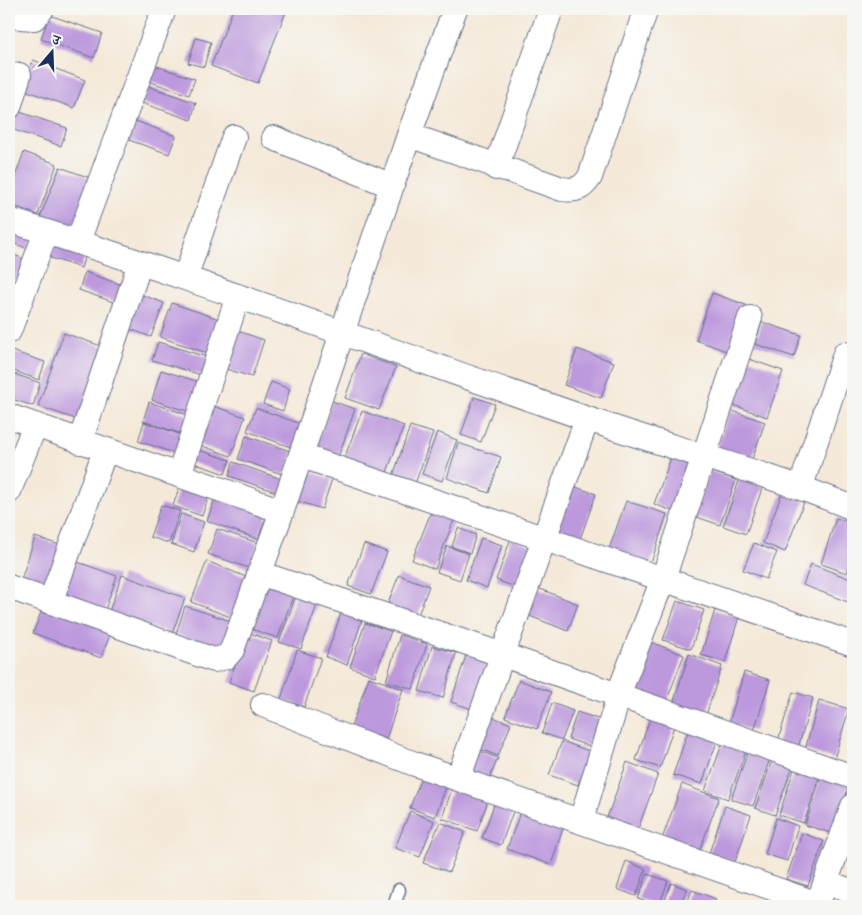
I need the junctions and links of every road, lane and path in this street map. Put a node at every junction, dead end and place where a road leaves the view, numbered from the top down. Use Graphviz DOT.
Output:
graph roads {
  1 [pos="42,9"];
  2 [pos="551,9"];
  3 [pos="646,9"];
  4 [pos="159,10"];
  5 [pos="453,10"];
  6 [pos="9,16"];
  7 [pos="19,75"];
  8 [pos="9,107"];
  9 [pos="409,135"];
  10 [pos="234,138"];
  11 [pos="274,138"];
  12 [pos="496,168"];
  13 [pos="392,186"];
  14 [pos="9,220"];
  15 [pos="46,232"];
  16 [pos="78,241"];
  17 [pos="140,263"];
  18 [pos="185,278"];
  19 [pos="238,296"];
  20 [pos="750,318"];
  21 [pos="9,331"];
  22 [pos="343,332"];
  23 [pos="845,354"];
  24 [pos="9,416"];
  25 [pos="587,419"];
  26 [pos="35,425"];
  27 [pos="80,442"];
  28 [pos="105,451"];
  29 [pos="302,456"];
  30 [pos="704,457"];
  31 [pos="179,475"];
  32 [pos="801,486"];
  33 [pos="9,491"];
  34 [pos="853,508"];
  35 [pos="282,512"];
  36 [pos="545,538"];
  37 [pos="260,573"];
  38 [pos="663,579"];
  39 [pos="9,587"];
  40 [pos="51,600"];
  41 [pos="853,644"];
  42 [pos="503,655"];
  43 [pos="619,695"];
  44 [pos="263,705"];
  45 [pos="853,777"];
  46 [pos="458,779"];
  47 [pos="853,806"];
  48 [pos="581,821"];
  49 [pos="826,882"];
  50 [pos="399,890"];
  51 [pos="853,892"];
  52 [pos="818,905"];
  53 [pos="394,906"];
  1 -- 6 [label="street"];
  2 -- 12 [label="street"];
  3 -- 12 [label="street"];
  4 -- 16 [label="street"];
  5 -- 9 [label="street"];
  7 -- 8 [label="street"];
  9 -- 12 [label="street"];
  9 -- 13 [label="street"];
  10 -- 18 [label="street"];
  11 -- 13 [label="street"];
  13 -- 22 [label="street"];
  14 -- 15 [label="street"];
  15 -- 16 [label="street"];
  15 -- 21 [label="street"];
  16 -- 17 [label="street"];
  17 -- 18 [label="street"];
  17 -- 27 [label="street"];
  18 -- 19 [label="street"];
  19 -- 22 [label="street"];
  19 -- 31 [label="street"];
  20 -- 30 [label="street"];
  22 -- 25 [label="street"];
  22 -- 29 [label="street"];
  23 -- 32 [label="street"];
  24 -- 26 [label="street"];
  25 -- 30 [label="street"];
  25 -- 36 [label="street"];
  26 -- 27 [label="street"];
  26 -- 33 [label="street"];
  27 -- 28 [label="street"];
  28 -- 31 [label="street"];
  28 -- 40 [label="street"];
  29 -- 35 [label="street"];
  29 -- 36 [label="street"];
  30 -- 32 [label="street"];
  30 -- 38 [label="street"];
  31 -- 35 [label="street"];
  32 -- 34 [label="street"];
  35 -- 37 [label="street"];
  36 -- 38 [label="street"];
  36 -- 42 [label="street"];
  37 -- 40 [label="street"];
  37 -- 42 [label="street"];
  38 -- 41 [label="street"];
  38 -- 43 [label="street"];
  39 -- 40 [label="street"];
  42 -- 43 [label="street"];
  42 -- 46 [label="street"];
  43 -- 45 [label="street"];
  43 -- 48 [label="street"];
  44 -- 46 [label="street"];
  46 -- 48 [label="street"];
  47 -- 49 [label="street"];
  48 -- 52 [label="street"];
  49 -- 51 [label="street"];
  49 -- 52 [label="street"];
  50 -- 53 [label="lane"];
}
